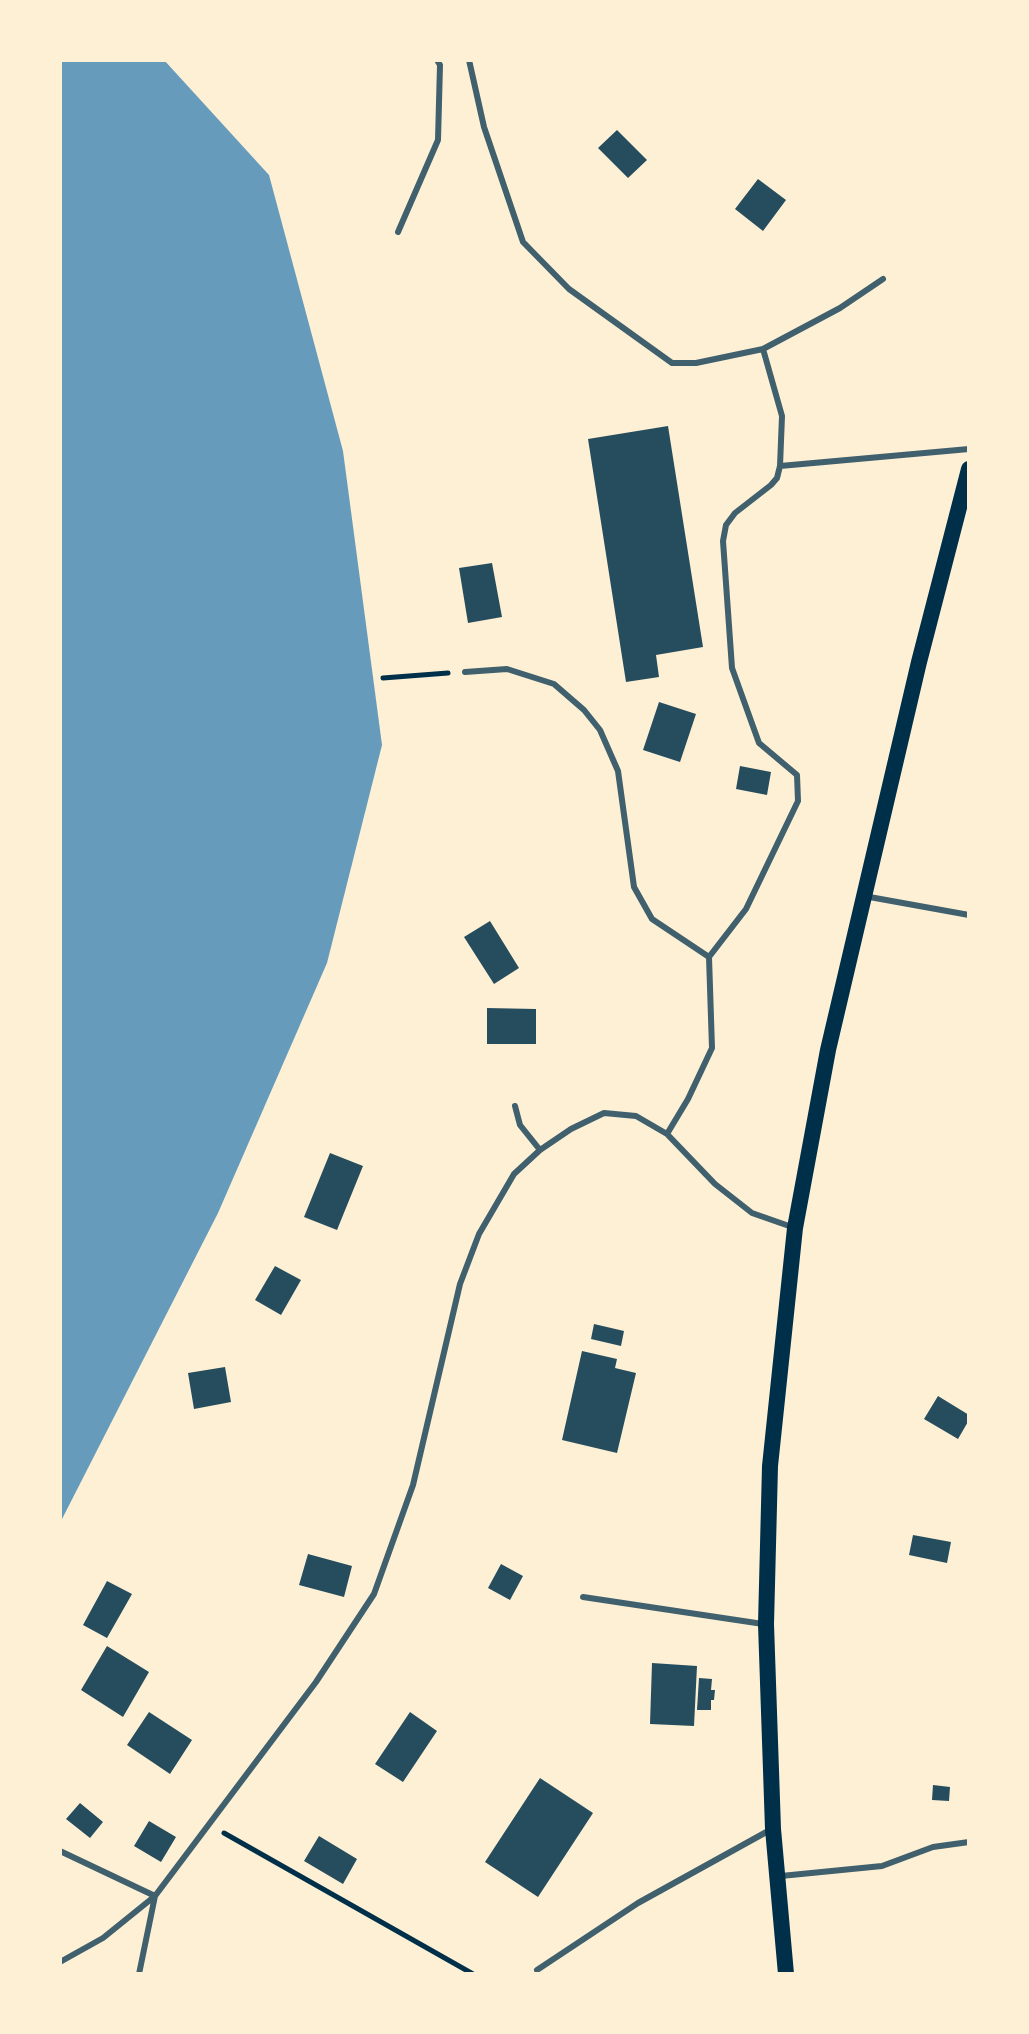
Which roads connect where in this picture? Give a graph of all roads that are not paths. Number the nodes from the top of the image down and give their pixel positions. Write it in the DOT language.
graph roads {
  1 [pos="437,60"];
  2 [pos="469,60"];
  3 [pos="398,232"];
  4 [pos="883,279"];
  5 [pos="763,349"];
  6 [pos="969,449"];
  7 [pos="780,466"];
  8 [pos="969,469"];
  9 [pos="465,672"];
  10 [pos="864,896"];
  11 [pos="969,915"];
  12 [pos="709,957"];
  13 [pos="515,1106"];
  14 [pos="667,1134"];
  15 [pos="540,1150"];
  16 [pos="795,1228"];
  17 [pos="583,1597"];
  18 [pos="766,1624"];
  19 [pos="773,1829"];
  20 [pos="969,1842"];
  21 [pos="60,1851"];
  22 [pos="777,1876"];
  23 [pos="155,1896"];
  24 [pos="60,1962"];
  25 [pos="537,1970"];
  26 [pos="139,1974"];
  27 [pos="786,1974"];
  1 -- 3 [label="lane"];
  2 -- 5 [label="lane"];
  4 -- 5 [label="lane"];
  5 -- 7 [label="lane"];
  6 -- 7 [label="lane"];
  7 -- 12 [label="lane"];
  8 -- 10 [label="main road"];
  9 -- 12 [label="lane"];
  10 -- 11 [label="lane"];
  10 -- 16 [label="main road"];
  12 -- 14 [label="lane"];
  13 -- 15 [label="lane"];
  14 -- 15 [label="lane"];
  14 -- 16 [label="lane"];
  15 -- 23 [label="lane"];
  16 -- 18 [label="main road"];
  17 -- 18 [label="lane"];
  18 -- 19 [label="main road"];
  19 -- 22 [label="main road"];
  19 -- 25 [label="lane"];
  20 -- 22 [label="lane"];
  21 -- 23 [label="lane"];
  22 -- 27 [label="main road"];
  23 -- 24 [label="lane"];
  23 -- 26 [label="lane"];
}
